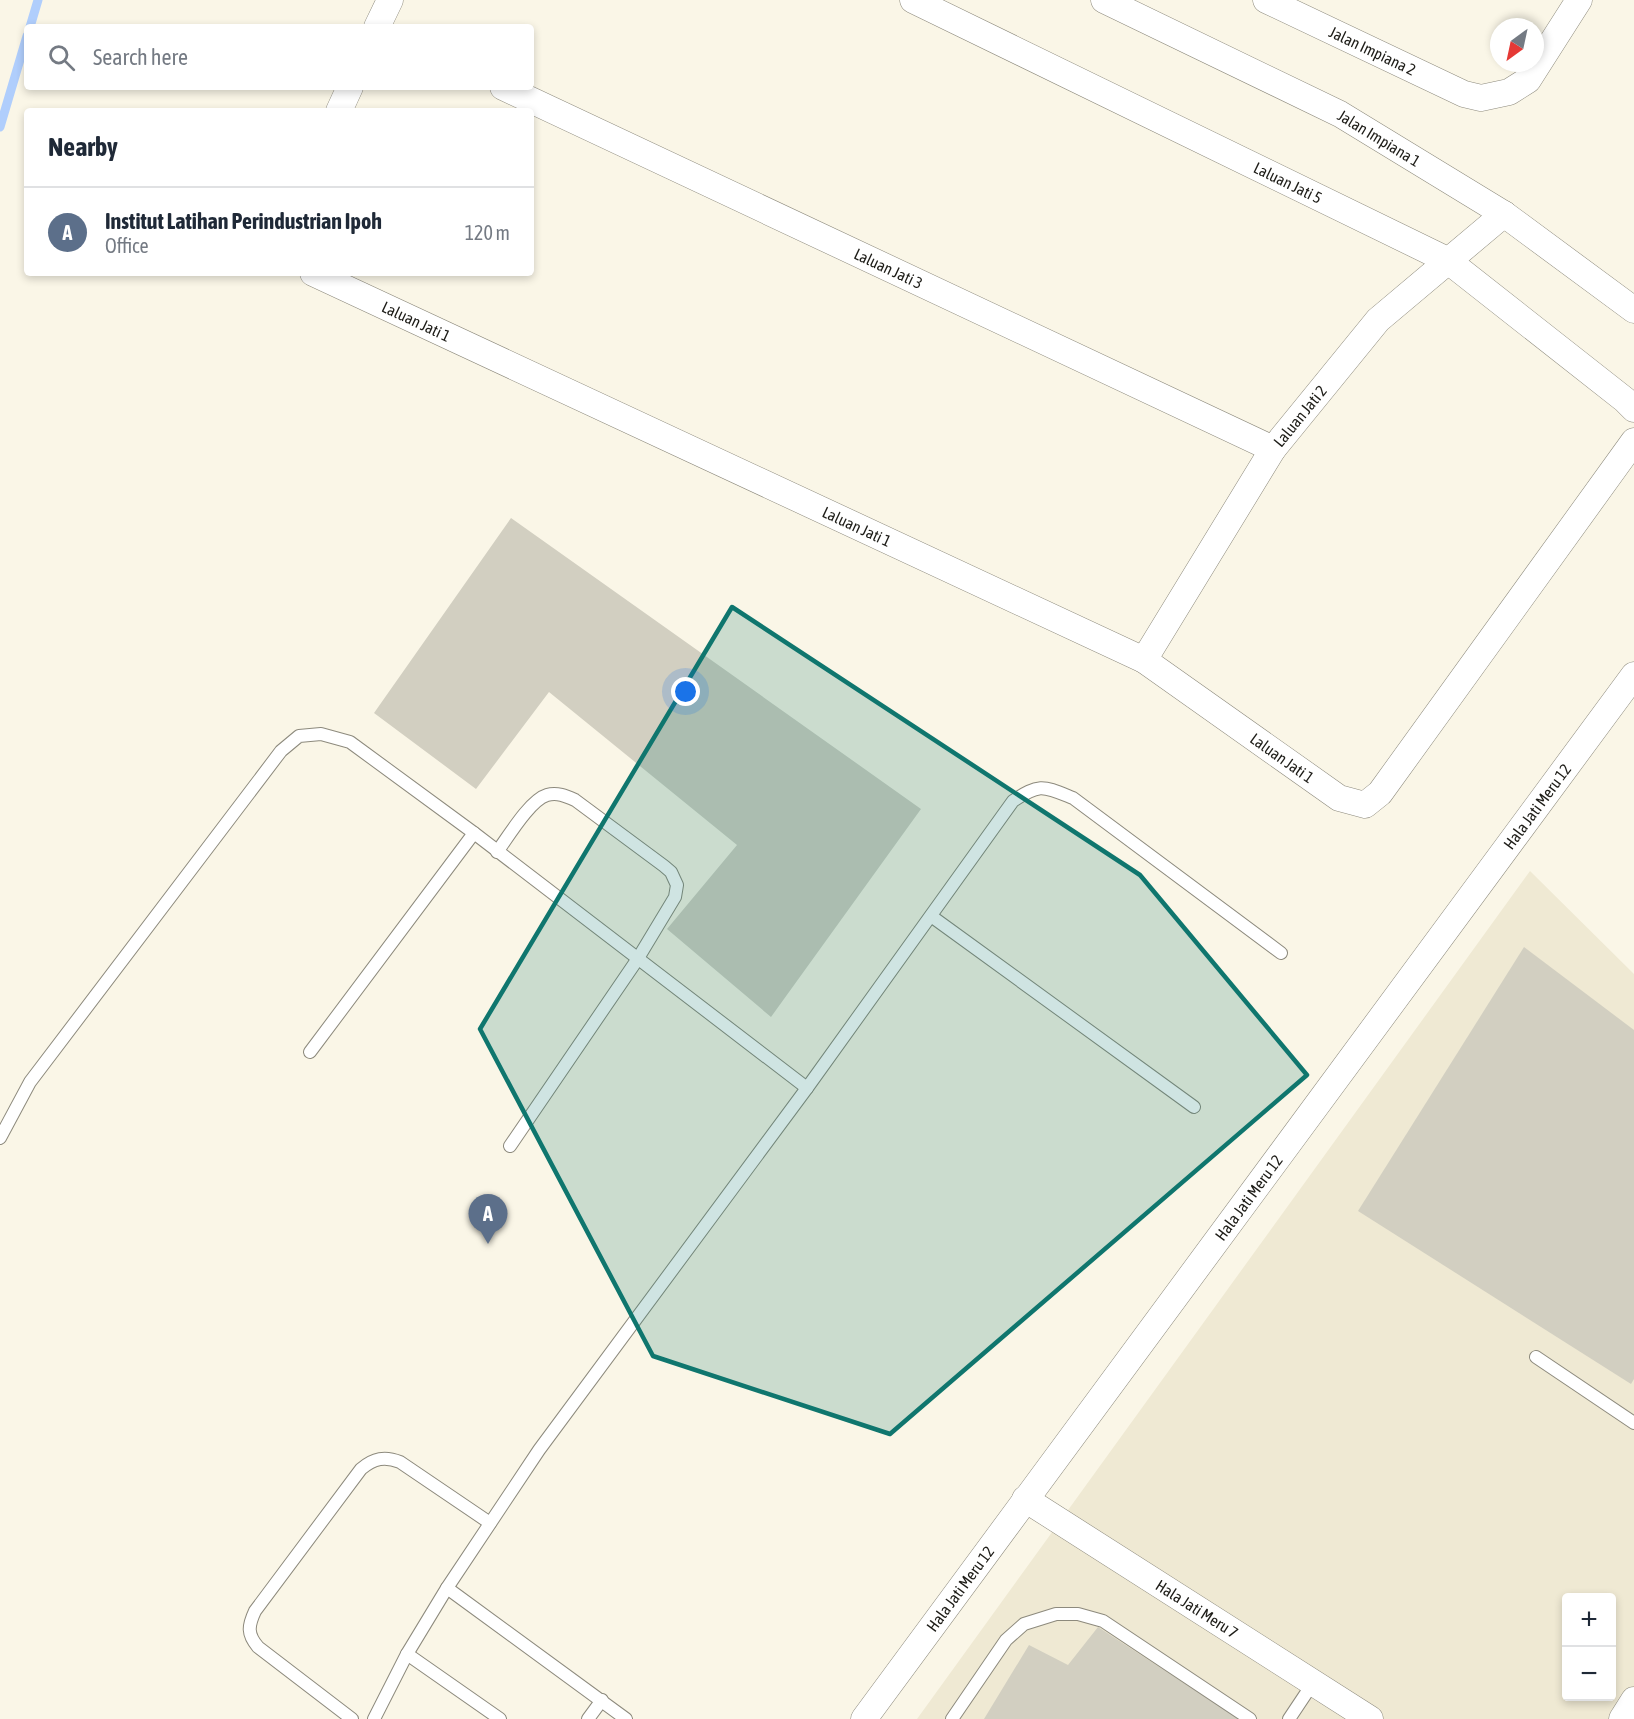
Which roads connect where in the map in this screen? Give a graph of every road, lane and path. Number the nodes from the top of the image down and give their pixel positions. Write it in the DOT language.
graph roads {
  1 [pos="390,0"];
  2 [pos="913,0"];
  3 [pos="1104,0"];
  4 [pos="1266,0"];
  5 [pos="1579,0"];
  6 [pos="378,24"];
  7 [pos="349,90"];
  8 [pos="509,90"];
  9 [pos="340,108"];
  10 [pos="1504,214"];
  11 [pos="1447,260"];
  12 [pos="319,276"];
  13 [pos="1634,310"];
  14 [pos="1634,409"];
  15 [pos="1634,441"];
  16 [pos="1272,449"];
  17 [pos="1143,660"];
  18 [pos="1634,675"];
  19 [pos="474,833"];
  20 [pos="497,852"];
  21 [pos="931,916"];
  22 [pos="1281,952"];
  23 [pos="637,960"];
  24 [pos="310,1052"];
  25 [pos="807,1088"];
  26 [pos="1194,1107"];
  27 [pos="0,1138"];
  28 [pos="510,1146"];
  29 [pos="1536,1357"];
  30 [pos="1634,1423"];
  31 [pos="1025,1498"];
  32 [pos="490,1523"];
  33 [pos="447,1588"];
  34 [pos="407,1654"];
  35 [pos="1313,1683"];
  36 [pos="602,1700"];
  37 [pos="1634,1700"];
  38 [pos="484,1714"];
  39 [pos="351,1719"];
  40 [pos="374,1719"];
  41 [pos="500,1719"];
  42 [pos="588,1719"];
  43 [pos="626,1719"];
  44 [pos="864,1719"];
  45 [pos="952,1719"];
  46 [pos="1250,1719"];
  47 [pos="1289,1719"];
  48 [pos="1370,1719"];
  49 [pos="1622,1719"];
  1 -- 6 [label="street"];
  2 -- 11 [label="street, Laluan Jati 5"];
  3 -- 10 [label="street, Jalan Impiana 1"];
  4 -- 5 [label="street, Jalan Impiana 2"];
  7 -- 9 [label="street"];
  8 -- 16 [label="street, Laluan Jati 3"];
  10 -- 11 [label="street, Laluan Jati 2"];
  10 -- 13 [label="street, Jalan Impiana 1"];
  11 -- 14 [label="street, Laluan Jati 5"];
  11 -- 16 [label="street, Laluan Jati 2"];
  12 -- 17 [label="street, Laluan Jati 1"];
  15 -- 17 [label="street, Laluan Jati 1"];
  16 -- 17 [label="street, Laluan Jati 2"];
  18 -- 31 [label="street, Hala Jati Meru 12"];
  19 -- 20 [label="lane"];
  19 -- 24 [label="lane"];
  19 -- 27 [label="lane"];
  20 -- 23 [label="lane"];
  20 -- 23 [label="lane"];
  21 -- 22 [label="lane"];
  21 -- 25 [label="lane"];
  21 -- 26 [label="lane"];
  23 -- 25 [label="lane"];
  23 -- 28 [label="lane"];
  25 -- 32 [label="lane"];
  29 -- 30 [label="lane"];
  31 -- 35 [label="street, Hala Jati Meru 7"];
  31 -- 44 [label="street, Hala Jati Meru 12"];
  32 -- 33 [label="lane"];
  32 -- 39 [label="lane"];
  33 -- 34 [label="lane"];
  33 -- 36 [label="lane"];
  34 -- 38 [label="lane"];
  34 -- 40 [label="lane"];
  35 -- 47 [label="lane"];
  35 -- 48 [label="street, Hala Jati Meru 7"];
  36 -- 42 [label="lane"];
  36 -- 43 [label="lane"];
  37 -- 49 [label="street"];
  38 -- 41 [label="lane"];
  45 -- 46 [label="lane"];
}
